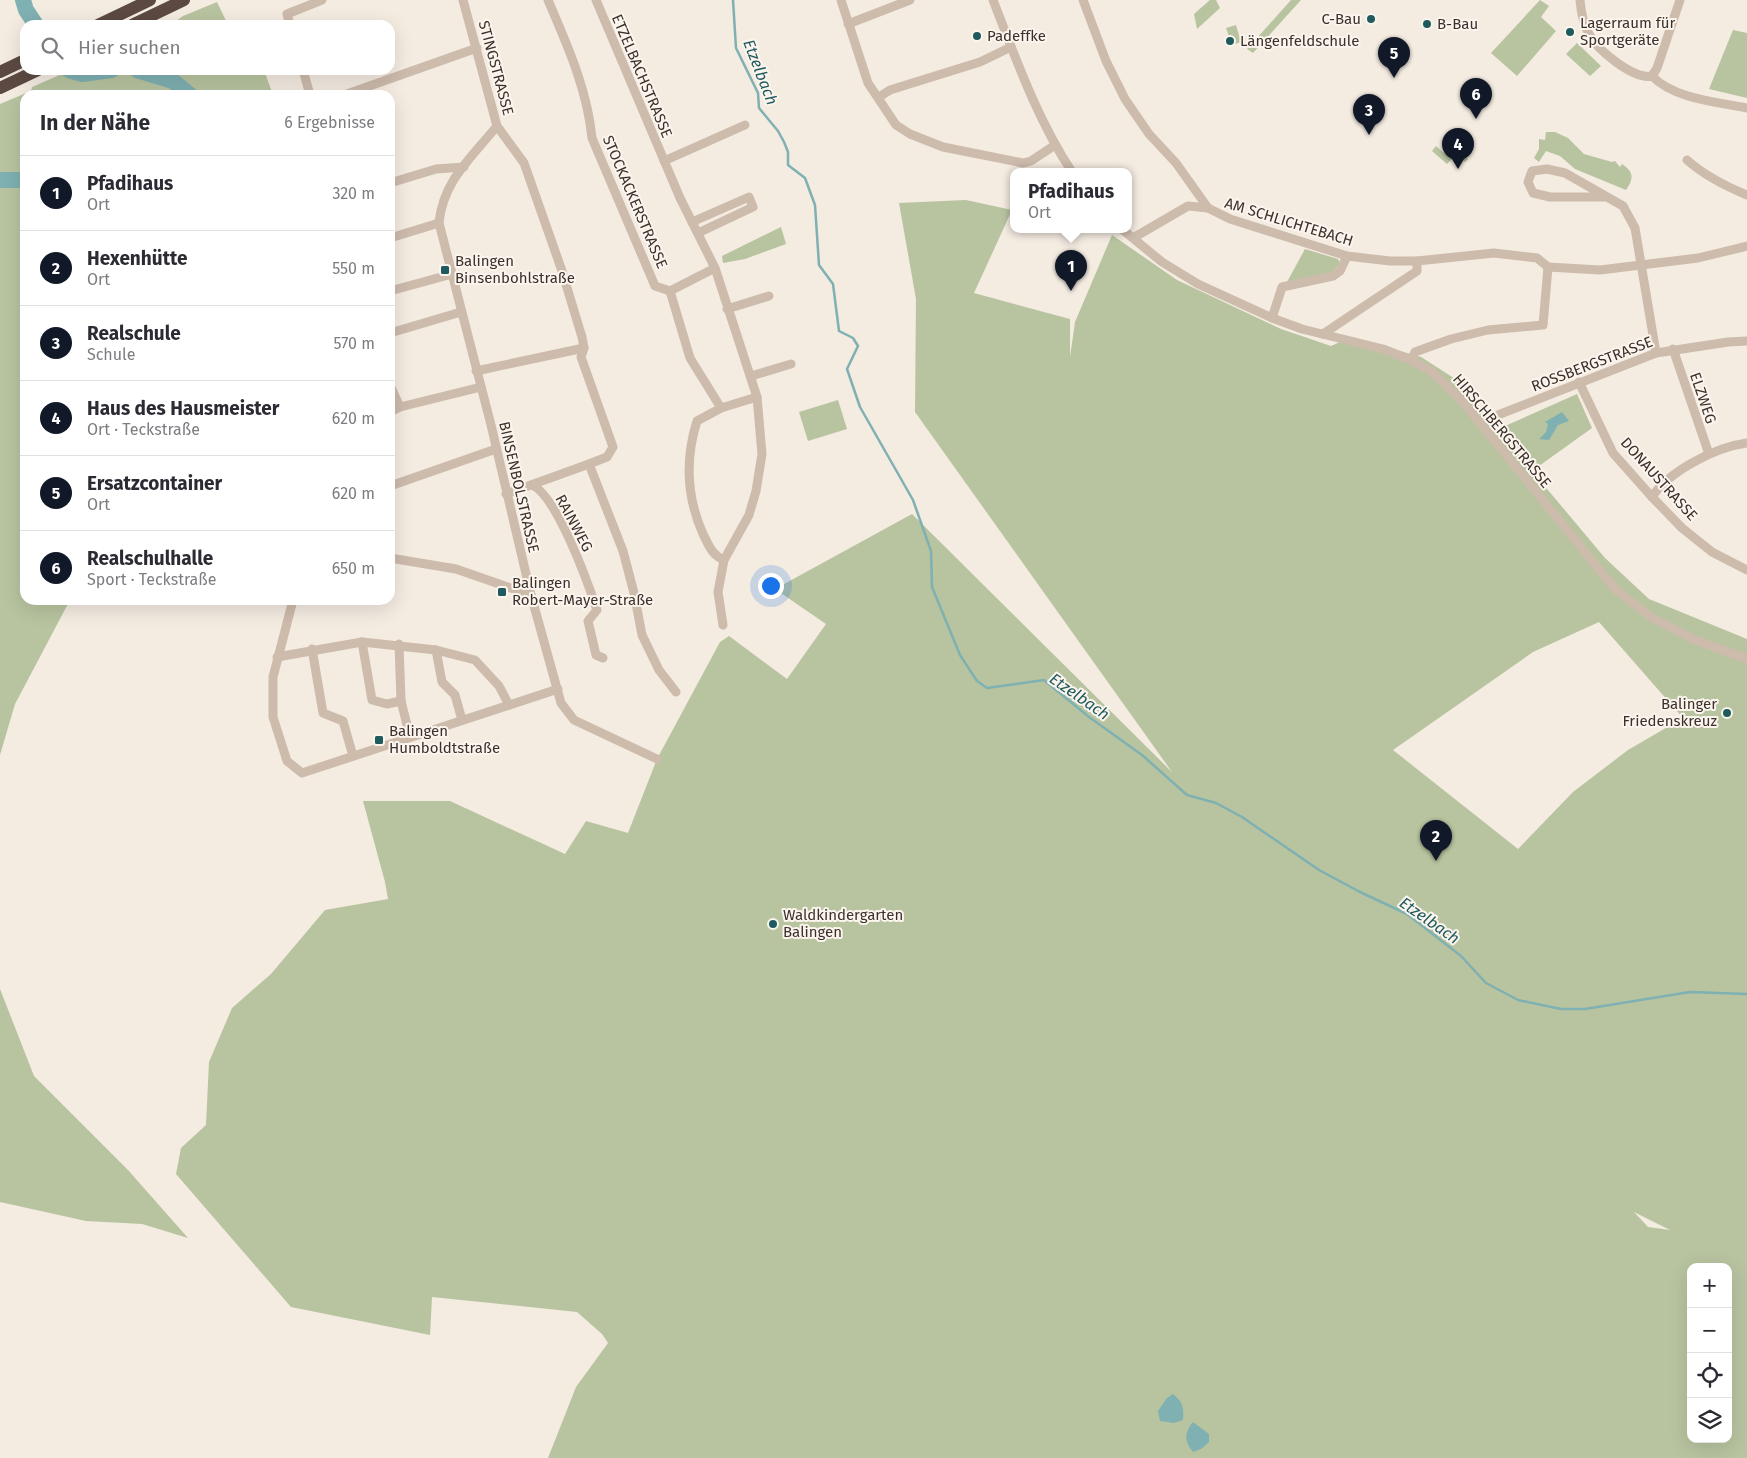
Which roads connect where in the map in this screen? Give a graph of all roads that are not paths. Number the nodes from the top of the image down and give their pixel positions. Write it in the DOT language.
graph roads {
  1 [pos="184,0"];
  2 [pos="322,0"];
  3 [pos="463,0"];
  4 [pos="548,0"];
  5 [pos="596,0"];
  6 [pos="841,0"];
  7 [pos="910,0"];
  8 [pos="993,0"];
  9 [pos="1083,0"];
  10 [pos="1580,0"];
  11 [pos="1680,0"];
  12 [pos="145,2"];
  13 [pos="108,20"];
  14 [pos="142,20"];
  15 [pos="289,20"];
  16 [pos="848,24"];
  17 [pos="1011,47"];
  18 [pos="477,48"];
  19 [pos="20,62"];
  20 [pos="0,72"];
  21 [pos="27,75"];
  22 [pos="304,75"];
  23 [pos="1652,76"];
  24 [pos="4,86"];
  25 [pos="309,90"];
  26 [pos="358,90"];
  27 [pos="879,97"];
  28 [pos="1747,108"];
  29 [pos="745,125"];
  30 [pos="497,126"];
  31 [pos="1054,145"];
  32 [pos="1687,160"];
  33 [pos="664,162"];
  34 [pos="464,167"];
  35 [pos="1069,168"];
  36 [pos="395,181"];
  37 [pos="1747,195"];
  38 [pos="1607,197"];
  39 [pos="1208,208"];
  40 [pos="692,222"];
  41 [pos="439,223"];
  42 [pos="698,233"];
  43 [pos="1127,233"];
  44 [pos="395,236"];
  45 [pos="1133,238"];
  46 [pos="1747,246"];
  47 [pos="1347,256"];
  48 [pos="1417,261"];
  49 [pos="1548,267"];
  50 [pos="1640,267"];
  51 [pos="715,268"];
  52 [pos="452,274"];
  53 [pos="395,290"];
  54 [pos="670,291"];
  55 [pos="769,296"];
  56 [pos="727,309"];
  57 [pos="461,312"];
  58 [pos="1272,318"];
  59 [pos="395,332"];
  60 [pos="1323,334"];
  61 [pos="1747,341"];
  62 [pos="584,348"];
  63 [pos="1673,349"];
  64 [pos="1656,353"];
  65 [pos="1411,360"];
  66 [pos="791,364"];
  67 [pos="476,371"];
  68 [pos="751,376"];
  69 [pos="1579,382"];
  70 [pos="481,388"];
  71 [pos="395,396"];
  72 [pos="756,397"];
  73 [pos="400,407"];
  74 [pos="721,408"];
  75 [pos="395,410"];
  76 [pos="1480,422"];
  77 [pos="1747,443"];
  78 [pos="496,449"];
  79 [pos="1709,454"];
  80 [pos="589,464"];
  81 [pos="395,484"];
  82 [pos="532,485"];
  83 [pos="506,494"];
  84 [pos="1652,497"];
  85 [pos="395,559"];
  86 [pos="724,560"];
  87 [pos="1747,570"];
  88 [pos="531,595"];
  89 [pos="292,605"];
  90 [pos="723,625"];
  91 [pos="362,642"];
  92 [pos="399,644"];
  93 [pos="312,649"];
  94 [pos="436,650"];
  95 [pos="277,657"];
  96 [pos="603,658"];
  97 [pos="1747,659"];
  98 [pos="558,689"];
  99 [pos="676,692"];
  100 [pos="401,701"];
  101 [pos="509,705"];
  102 [pos="462,720"];
  103 [pos="410,737"];
  104 [pos="353,756"];
  105 [pos="658,759"];
  1 -- 14 [label="highway"];
  2 -- 15 [label="street"];
  3 -- 18 [label="street, STINGSTRASSE"];
  4 -- 54 [label="street, STOCKACKERSTRASSE"];
  5 -- 33 [label="street, ETZELBACHSTRASSE"];
  6 -- 16 [label="street"];
  7 -- 16 [label="street"];
  8 -- 17 [label="street"];
  9 -- 39 [label="street, AM SCHLICHTEBACH"];
  10 -- 23 [label="street"];
  11 -- 23 [label="street"];
  12 -- 13 [label="highway"];
  16 -- 27 [label="street"];
  17 -- 27 [label="street"];
  17 -- 31 [label="street"];
  18 -- 26 [label="street"];
  18 -- 30 [label="street, STINGSTRASSE"];
  19 -- 20 [label="highway"];
  21 -- 24 [label="highway"];
  22 -- 25 [label="street"];
  23 -- 28 [label="street"];
  27 -- 31 [label="street"];
  29 -- 33 [label="street, ETZELBACHSTRASSE"];
  30 -- 34 [label="street, BINSENBOLSTRASSE"];
  30 -- 62 [label="street, STINGSTRASSE"];
  31 -- 35 [label="street"];
  32 -- 37 [label="street"];
  33 -- 40 [label="street, ETZELBACHSTRASSE"];
  34 -- 36 [label="street"];
  34 -- 41 [label="street, BINSENBOLSTRASSE"];
  38 -- 38 [label="street"];
  38 -- 50 [label="street"];
  39 -- 45 [label="street, AM SCHLICHTEBACH"];
  39 -- 47 [label="street, AM SCHLICHTEBACH"];
  40 -- 42 [label="street, ETZELBACHSTRASSE"];
  40 -- 42 [label="street"];
  41 -- 44 [label="street"];
  41 -- 52 [label="street, BINSENBOLSTRASSE"];
  42 -- 51 [label="street, ETZELBACHSTRASSE"];
  43 -- 45 [label="street, HIRSCHBERGSTRASSE"];
  45 -- 58 [label="street, HIRSCHBERGSTRASSE"];
  46 -- 50 [label="street, AM SCHLICHTEBACH"];
  47 -- 48 [label="street, AM SCHLICHTEBACH"];
  47 -- 58 [label="street"];
  48 -- 49 [label="street, AM SCHLICHTEBACH"];
  48 -- 60 [label="street"];
  49 -- 50 [label="street, AM SCHLICHTEBACH"];
  49 -- 65 [label="street"];
  50 -- 64 [label="street"];
  51 -- 54 [label="street"];
  51 -- 56 [label="street, ETZELBACHSTRASSE"];
  52 -- 53 [label="street"];
  52 -- 57 [label="street, BINSENBOLSTRASSE"];
  54 -- 74 [label="street"];
  55 -- 56 [label="street"];
  56 -- 68 [label="street, ETZELBACHSTRASSE"];
  57 -- 59 [label="street"];
  57 -- 67 [label="street, BINSENBOLSTRASSE"];
  58 -- 60 [label="street, HIRSCHBERGSTRASSE"];
  60 -- 65 [label="street, HIRSCHBERGSTRASSE"];
  61 -- 63 [label="street, ROSSBERGSTRASSE"];
  62 -- 67 [label="street"];
  62 -- 80 [label="street, STINGSTRASSE"];
  63 -- 64 [label="street, ROSSBERGSTRASSE"];
  63 -- 79 [label="street, ELZWEG"];
  64 -- 69 [label="street, ROSSBERGSTRASSE"];
  65 -- 76 [label="street, HIRSCHBERGSTRASSE"];
  66 -- 68 [label="street"];
  67 -- 70 [label="street, BINSENBOLSTRASSE"];
  68 -- 72 [label="street, ETZELBACHSTRASSE"];
  69 -- 76 [label="street, ROSSBERGSTRASSE"];
  69 -- 84 [label="street, DONAUSTRASSE"];
  70 -- 73 [label="street"];
  70 -- 78 [label="street, BINSENBOLSTRASSE"];
  71 -- 73 [label="street"];
  72 -- 74 [label="street"];
  72 -- 86 [label="street, ETZELBACHSTRASSE"];
  73 -- 75 [label="street"];
  74 -- 86 [label="street"];
  76 -- 97 [label="street, HIRSCHBERGSTRASSE"];
  77 -- 79 [label="street"];
  78 -- 81 [label="street"];
  78 -- 83 [label="street, BINSENBOLSTRASSE"];
  79 -- 84 [label="street"];
  80 -- 82 [label="street, STINGSTRASSE"];
  80 -- 99 [label="street"];
  82 -- 83 [label="street, STINGSTRASSE"];
  82 -- 96 [label="street, RAINWEG"];
  83 -- 88 [label="street, BINSENBOLSTRASSE"];
  84 -- 87 [label="street, DONAUSTRASSE"];
  85 -- 88 [label="street"];
  86 -- 90 [label="street, ETZELBACHSTRASSE"];
  88 -- 98 [label="street, BINSENBOLSTRASSE"];
  89 -- 95 [label="street"];
  91 -- 92 [label="street"];
  91 -- 93 [label="street"];
  91 -- 100 [label="street"];
  92 -- 94 [label="street"];
  92 -- 100 [label="street"];
  93 -- 95 [label="street"];
  93 -- 104 [label="street"];
  94 -- 101 [label="street"];
  94 -- 102 [label="street"];
  95 -- 104 [label="street"];
  98 -- 101 [label="street"];
  98 -- 105 [label="street, BINSENBOLSTRASSE"];
  100 -- 103 [label="street"];
  101 -- 102 [label="street"];
  102 -- 103 [label="street"];
  103 -- 104 [label="street"];
}
